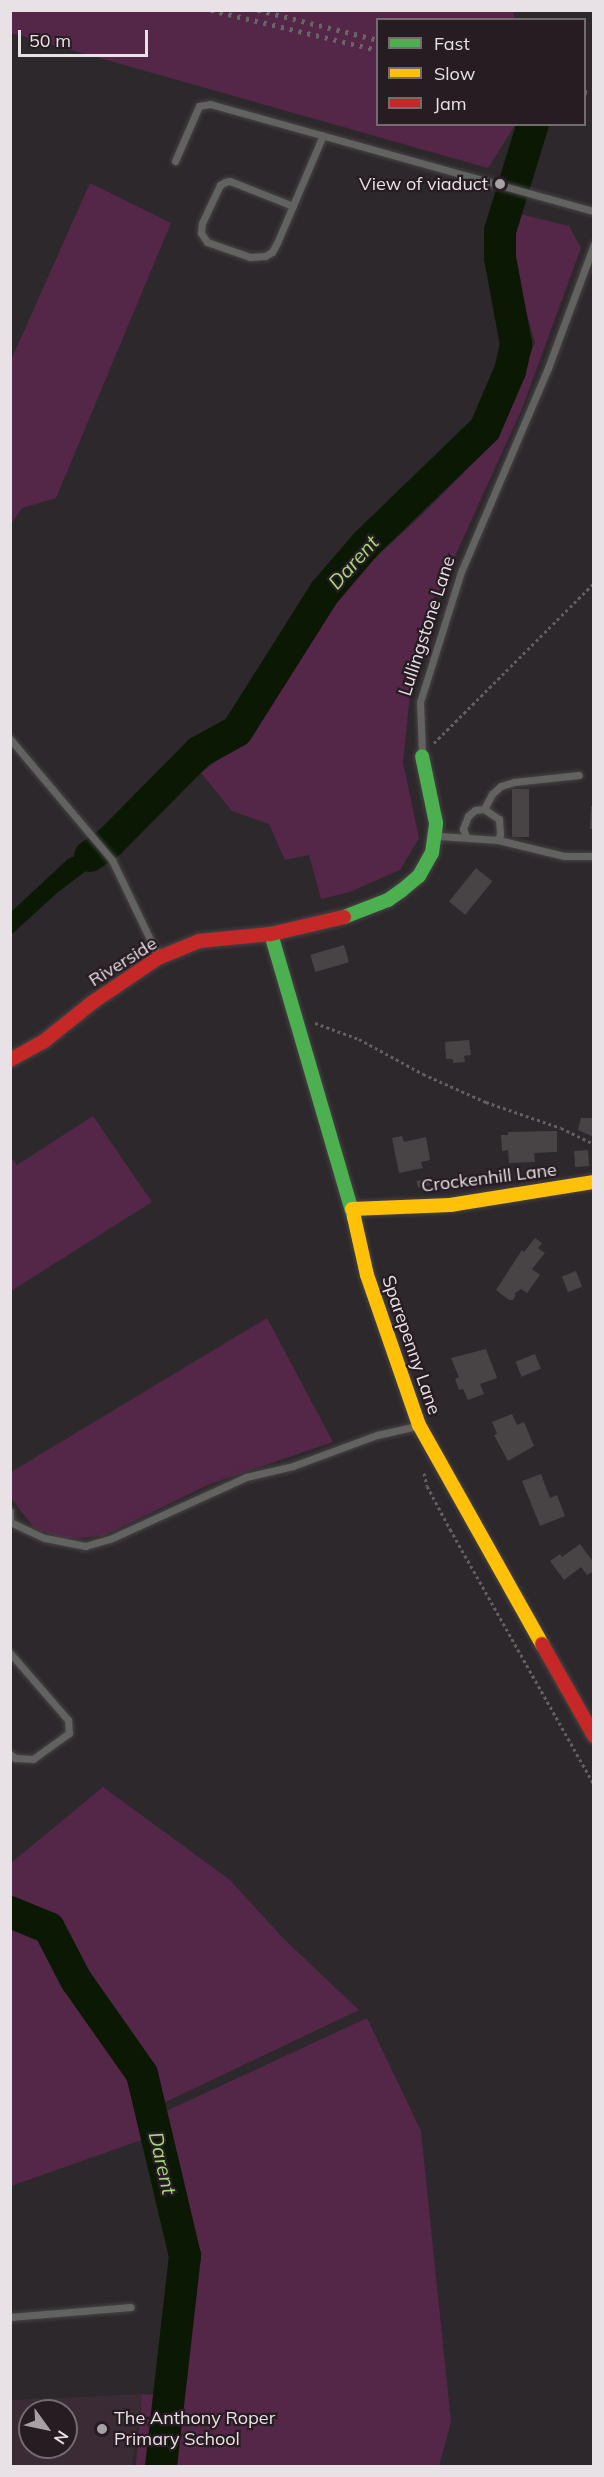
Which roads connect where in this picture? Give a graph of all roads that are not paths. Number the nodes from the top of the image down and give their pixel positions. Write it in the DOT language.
graph roads {
  1 [pos="323,135"];
  2 [pos="175,160"];
  3 [pos="293,206"];
  4 [pos="594,211"];
  5 [pos="594,244"];
  6 [pos="10,739"];
  7 [pos="422,756"];
  8 [pos="579,775"];
  9 [pos="484,809"];
  10 [pos="436,835"];
  11 [pos="466,836"];
  12 [pos="498,840"];
  13 [pos="594,856"];
  14 [pos="272,934"];
  15 [pos="158,958"];
  16 [pos="10,1060"];
  17 [pos="594,1182"];
  18 [pos="352,1209"];
  19 [pos="419,1425"];
  20 [pos="10,1511"];
  21 [pos="10,1522"];
  22 [pos="11,1654"];
  23 [pos="594,1736"];
  24 [pos="10,1754"];
  25 [pos="131,2307"];
  26 [pos="10,2317"];
  1 -- 2 [label="lane"];
  1 -- 3 [label="lane"];
  1 -- 4 [label="lane"];
  3 -- 3 [label="lane"];
  5 -- 7 [label="lane, Lullingstone Lane"];
  6 -- 15 [label="lane"];
  7 -- 10 [label="street, Lullingstone Lane"];
  8 -- 9 [label="lane"];
  9 -- 11 [label="lane"];
  9 -- 12 [label="lane"];
  10 -- 11 [label="lane"];
  10 -- 14 [label="street, Lullingstone Lane"];
  11 -- 12 [label="lane"];
  12 -- 13 [label="lane"];
  14 -- 15 [label="street, Riverside"];
  14 -- 18 [label="street, Sparepenny Lane"];
  15 -- 16 [label="street, Riverside"];
  17 -- 18 [label="street, Crockenhill Lane"];
  18 -- 19 [label="street, Sparepenny Lane"];
  19 -- 21 [label="lane"];
  19 -- 23 [label="street, Sparepenny Lane"];
  20 -- 21 [label="lane"];
  22 -- 24 [label="lane"];
  25 -- 26 [label="lane"];
}
